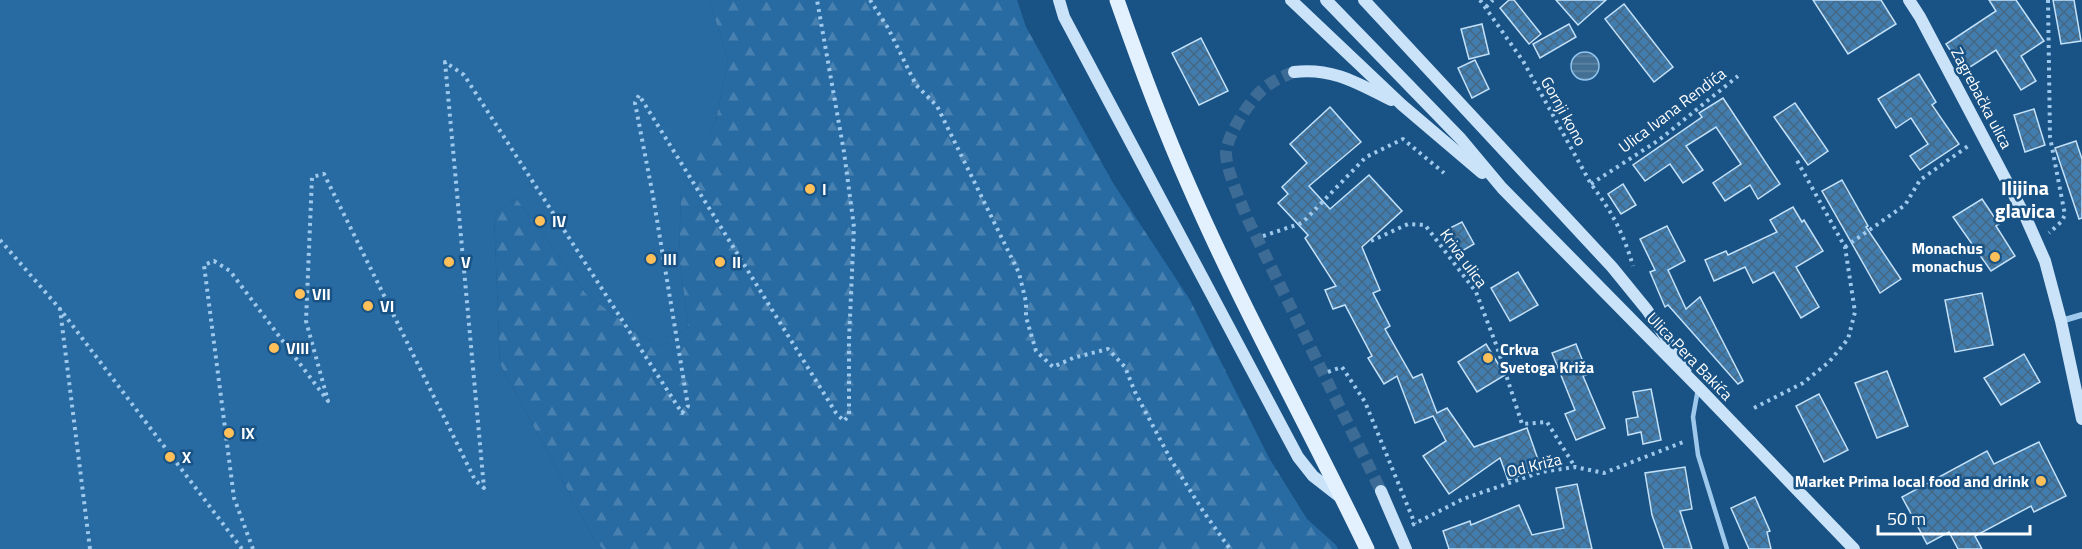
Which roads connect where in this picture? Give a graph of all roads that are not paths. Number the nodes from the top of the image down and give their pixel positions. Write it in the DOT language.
graph roads {
  1 [pos="1059,0"];
  2 [pos="1117,0"];
  3 [pos="1291,0"];
  4 [pos="1326,0"];
  5 [pos="1364,0"];
  6 [pos="1909,0"];
  7 [pos="1294,72"];
  8 [pos="1402,105"];
  9 [pos="1502,188"];
  10 [pos="2082,315"];
  11 [pos="2061,321"];
  12 [pos="1698,387"];
  13 [pos="2082,419"];
  14 [pos="1381,491"];
  15 [pos="1344,501"];
  16 [pos="1367,549"];
  17 [pos="1406,549"];
  18 [pos="1727,549"];
  19 [pos="1854,549"];
  1 -- 15 [label="main road"];
  2 -- 15 [label="main road"];
  3 -- 8 [label="main road"];
  4 -- 9 [label="main road"];
  5 -- 12 [label="main road"];
  6 -- 11 [label="main road, Zagrebačka ulica"];
  7 -- 8 [label="main road"];
  8 -- 9 [label="main road"];
  9 -- 12 [label="main road, Ulica Pera Bakića"];
  10 -- 11 [label="street"];
  11 -- 13 [label="main road, Zagrebačka ulica"];
  12 -- 18 [label="lane"];
  12 -- 19 [label="main road, Ulica Pera Bakića"];
  14 -- 17 [label="main road"];
  15 -- 16 [label="main road"];
}
